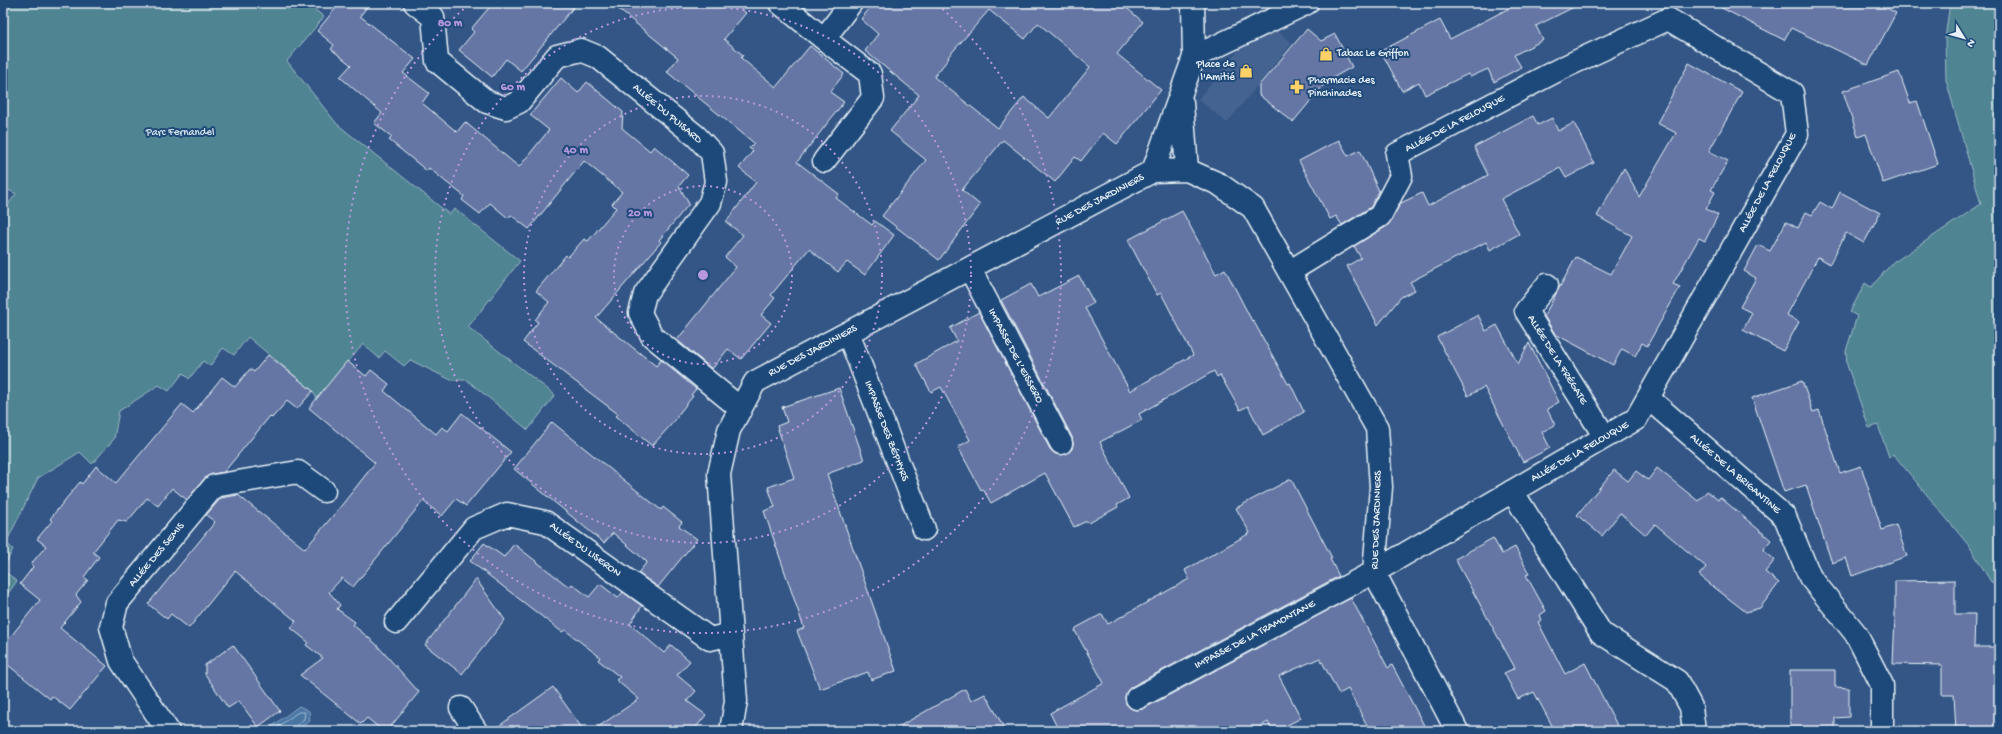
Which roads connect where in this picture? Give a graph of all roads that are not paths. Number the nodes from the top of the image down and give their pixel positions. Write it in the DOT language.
graph roads {
  1 [pos="415,3"];
  2 [pos="780,3"];
  3 [pos="851,3"];
  4 [pos="1193,3"];
  5 [pos="1307,3"];
  6 [pos="1665,11"];
  7 [pos="824,39"];
  8 [pos="1194,57"];
  9 [pos="1182,96"];
  10 [pos="824,161"];
  11 [pos="1187,170"];
  12 [pos="1153,171"];
  13 [pos="970,269"];
  14 [pos="1289,272"];
  15 [pos="1547,285"];
  16 [pos="848,333"];
  17 [pos="1648,398"];
  18 [pos="741,409"];
  19 [pos="1605,437"];
  20 [pos="1061,443"];
  21 [pos="1512,491"];
  22 [pos="324,492"];
  23 [pos="924,529"];
  24 [pos="1374,572"];
  25 [pos="396,622"];
  26 [pos="731,634"];
  27 [pos="1137,698"];
  28 [pos="461,708"];
  29 [pos="168,731"];
  30 [pos="476,731"];
  31 [pos="731,731"];
  32 [pos="1457,731"];
  33 [pos="1694,731"];
  34 [pos="1882,731"];
  1 -- 18 [label="street, ALLÉE DU PUISARD"];
  2 -- 7 [label="street"];
  3 -- 7 [label="street"];
  4 -- 8 [label="street"];
  5 -- 8 [label="street"];
  6 -- 14 [label="street, ALLÉE DE LA FELOUQUE"];
  6 -- 17 [label="street, ALLÉE DE LA FELOUQUE"];
  7 -- 10 [label="street"];
  8 -- 9 [label="street"];
  9 -- 11 [label="street"];
  9 -- 12 [label="street"];
  11 -- 12 [label="street, RUE DES JARDINIERS"];
  11 -- 14 [label="street, RUE DES JARDINIERS"];
  12 -- 13 [label="street, RUE DES JARDINIERS"];
  13 -- 16 [label="street, RUE DES JARDINIERS"];
  13 -- 20 [label="street, IMPASSE DE L’EISSERO"];
  14 -- 24 [label="street, RUE DES JARDINIERS"];
  15 -- 19 [label="street, ALLÉE DE LA FRÉGATE"];
  16 -- 18 [label="street, RUE DES JARDINIERS"];
  16 -- 23 [label="street, IMPASSE DES ZÉPHYRS"];
  17 -- 19 [label="street, ALLÉE DE LA FELOUQUE"];
  17 -- 34 [label="street, ALLÉE DE LA BRIGANTINE"];
  18 -- 26 [label="street, RUE DES JARDINIERS"];
  19 -- 21 [label="street, ALLÉE DE LA FELOUQUE"];
  21 -- 24 [label="street, ALLÉE DE LA FELOUQUE"];
  21 -- 33 [label="street"];
  22 -- 29 [label="street, ALLÉE DES SEMIS"];
  24 -- 27 [label="street, IMPASSE DE LA TRAMONTANE"];
  24 -- 32 [label="street, RUE DES JARDINIERS"];
  25 -- 26 [label="street, ALLÉE DU LISERON"];
  26 -- 31 [label="street, RUE DES JARDINIERS"];
  28 -- 30 [label="street"];
}
